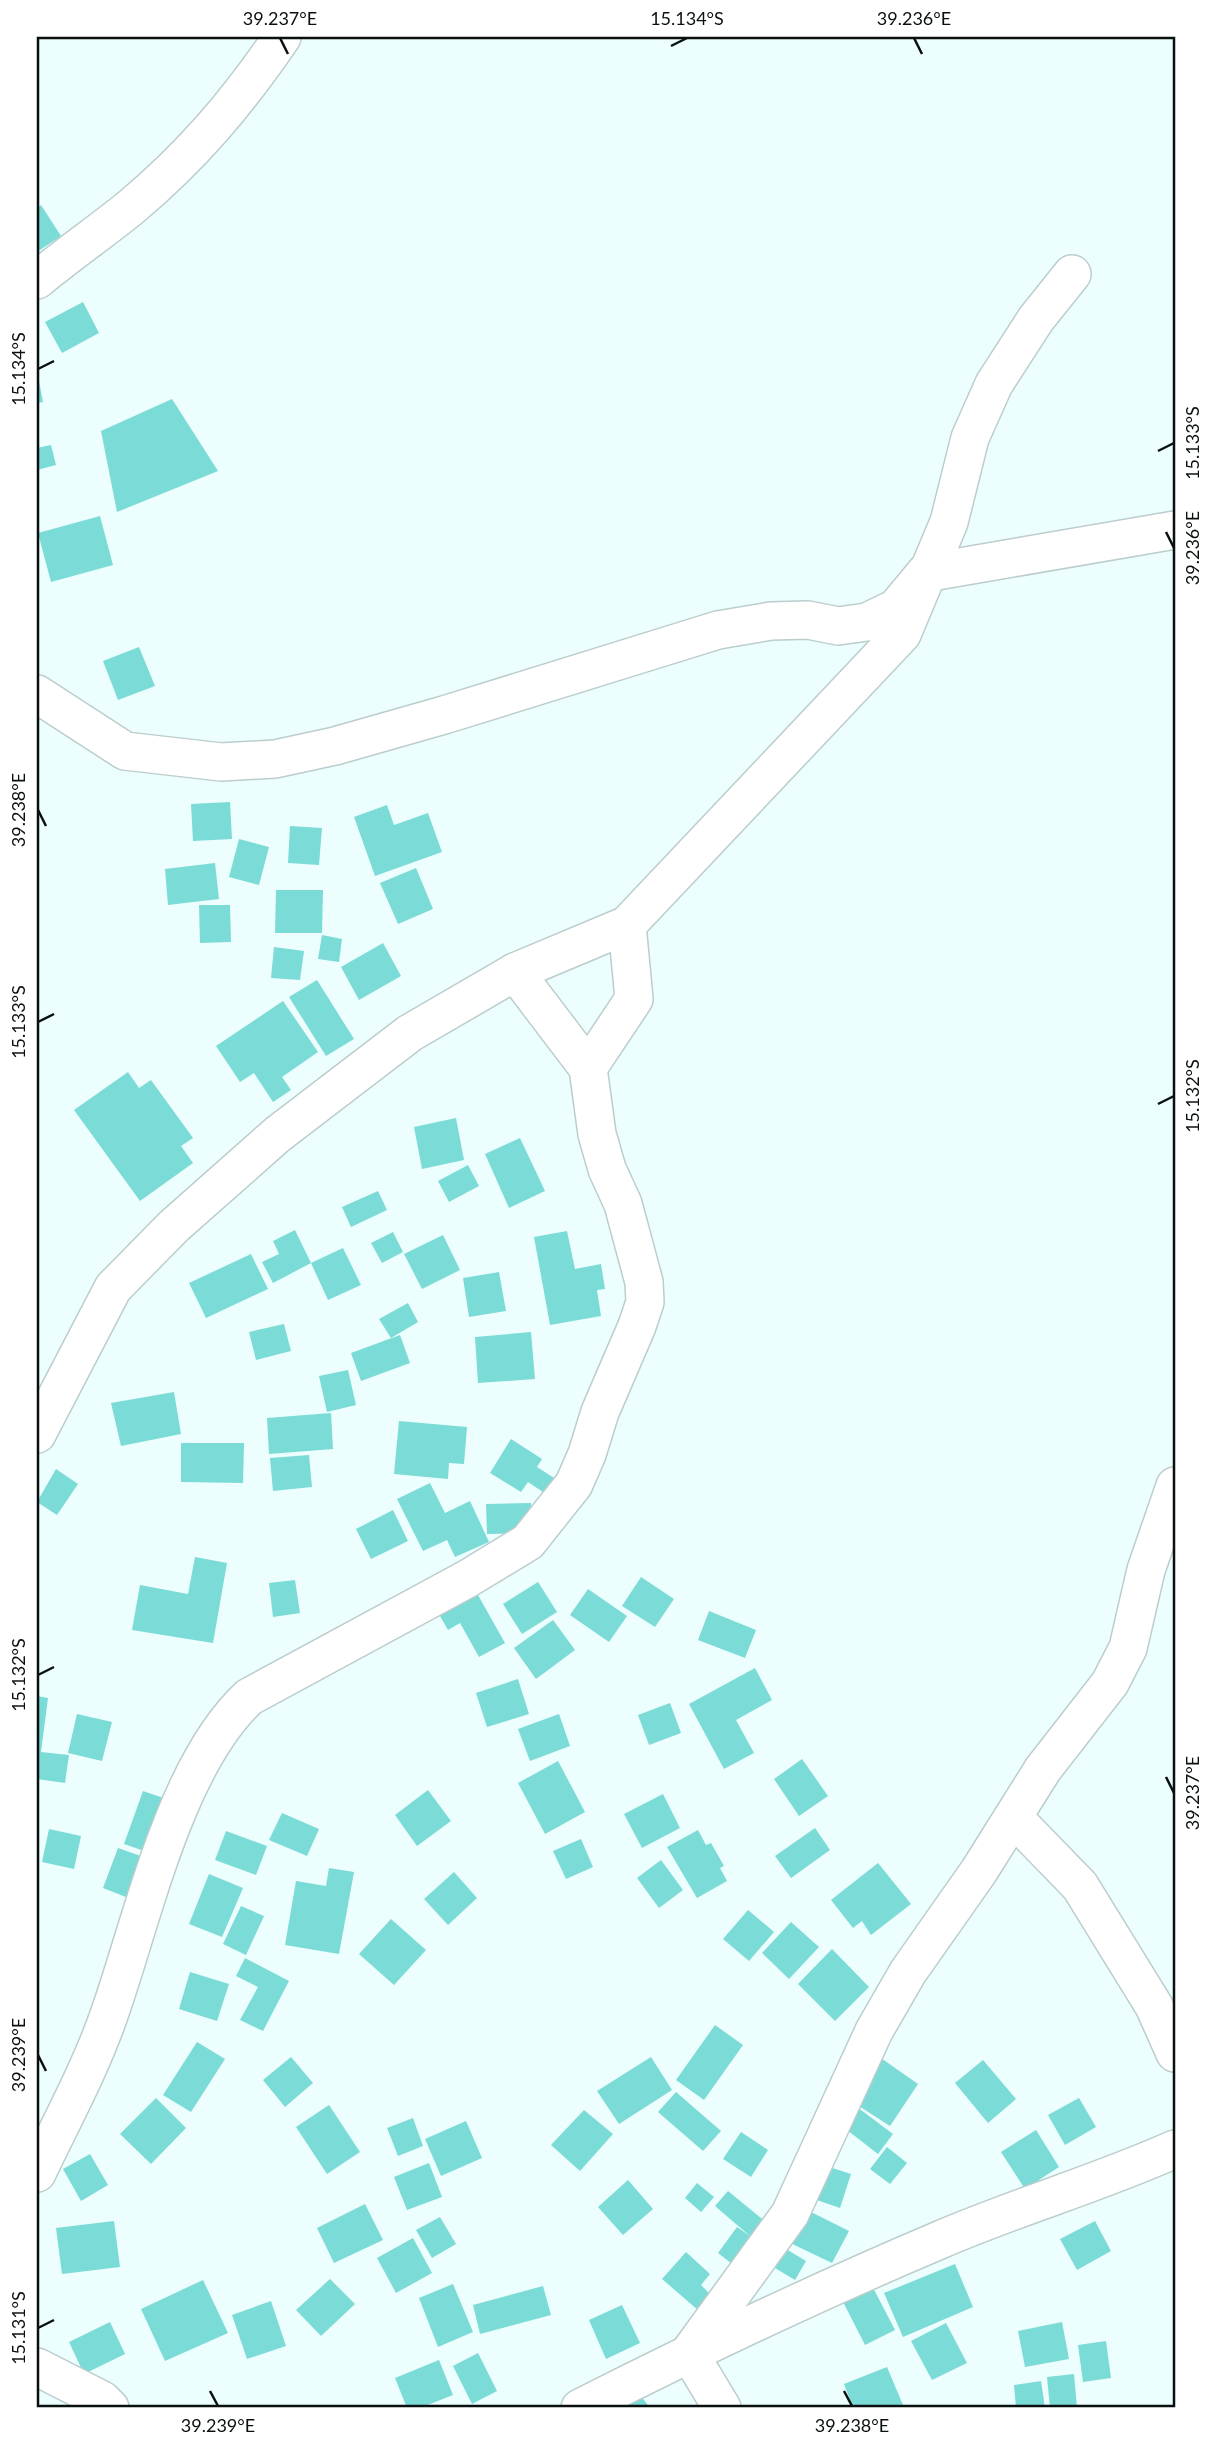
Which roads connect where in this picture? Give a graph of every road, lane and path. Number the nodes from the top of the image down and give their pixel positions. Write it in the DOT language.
graph roads {
  1 [pos="282,37"];
  2 [pos="1072,274"];
  3 [pos="37,280"];
  4 [pos="1175,530"];
  5 [pos="925,573"];
  6 [pos="37,694"];
  7 [pos="627,925"];
  8 [pos="515,972"];
  9 [pos="588,1068"];
  10 [pos="37,1434"];
  11 [pos="1175,1486"];
  12 [pos="1013,1817"];
  13 [pos="1175,2053"];
  14 [pos="1175,2149"];
  15 [pos="37,2173"];
  16 [pos="689,2353"];
  17 [pos="37,2367"];
  18 [pos="110,2408"];
  19 [pos="580,2408"];
  20 [pos="722,2408"];
  1 -- 3 [label="street"];
  2 -- 5 [label="street"];
  4 -- 5 [label="street"];
  5 -- 6 [label="street"];
  5 -- 7 [label="street"];
  7 -- 8 [label="street"];
  7 -- 9 [label="street"];
  8 -- 9 [label="street"];
  8 -- 10 [label="street"];
  9 -- 15 [label="street"];
  11 -- 12 [label="street"];
  12 -- 13 [label="street"];
  12 -- 16 [label="street"];
  14 -- 16 [label="street"];
  16 -- 19 [label="street"];
  16 -- 20 [label="street"];
  17 -- 18 [label="street"];
}
